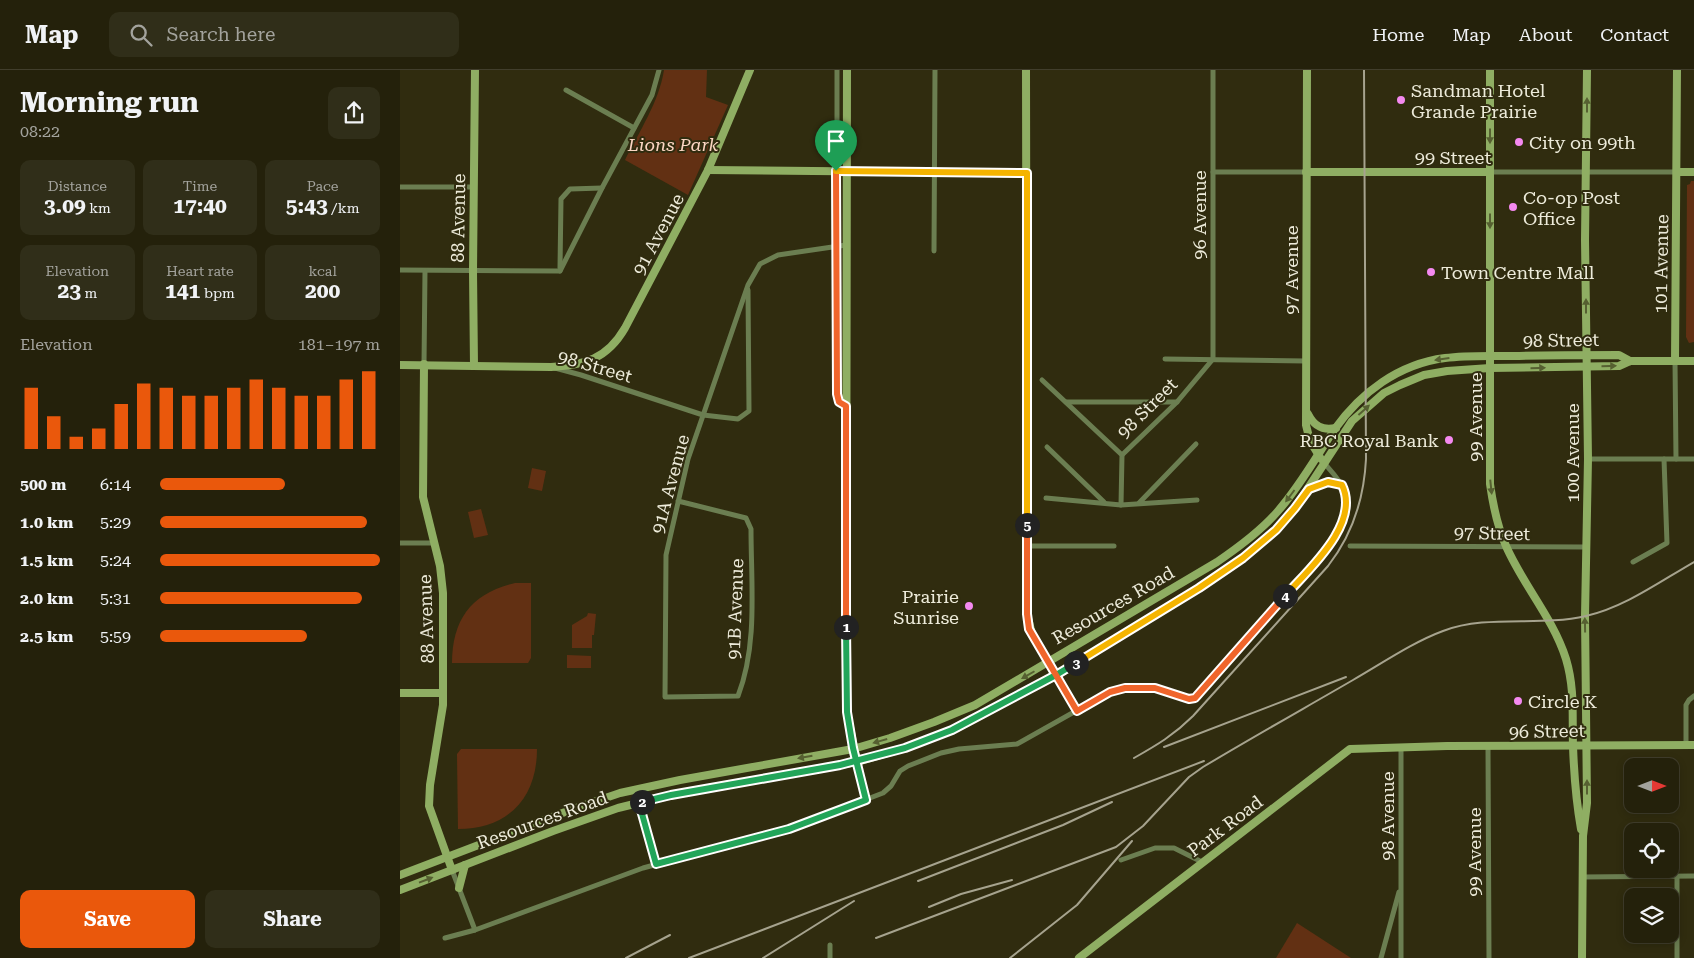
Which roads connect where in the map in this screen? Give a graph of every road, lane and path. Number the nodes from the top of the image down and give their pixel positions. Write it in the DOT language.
graph roads {
  1 [pos="475,70"];
  2 [pos="659,70"];
  3 [pos="750,70"];
  4 [pos="837,70"];
  5 [pos="847,70"];
  6 [pos="935,70"];
  7 [pos="1026,70"];
  8 [pos="1213,70"];
  9 [pos="1307,70"];
  10 [pos="1490,70"];
  11 [pos="1587,70"];
  12 [pos="1677,70"];
  13 [pos="566,90"];
  14 [pos="634,128"];
  15 [pos="708,170"];
  16 [pos="836,171"];
  17 [pos="847,171"];
  18 [pos="934,172"];
  19 [pos="1212,172"];
  20 [pos="1306,172"];
  21 [pos="1490,172"];
  22 [pos="1586,172"];
  23 [pos="1677,172"];
  24 [pos="1694,172"];
  25 [pos="1027,173"];
  26 [pos="400,187"];
  27 [pos="474,187"];
  28 [pos="602,188"];
  29 [pos="846,246"];
  30 [pos="836,247"];
  31 [pos="934,251"];
  32 [pos="400,270"];
  33 [pos="425,271"];
  34 [pos="473,271"];
  35 [pos="560,271"];
  36 [pos="748,285"];
  37 [pos="1586,355"];
  38 [pos="1490,356"];
  39 [pos="1165,359"];
  40 [pos="1213,359"];
  41 [pos="1694,360"];
  42 [pos="1306,361"];
  43 [pos="1630,361"];
  44 [pos="1675,361"];
  45 [pos="400,364"];
  46 [pos="424,364"];
  47 [pos="474,366"];
  48 [pos="551,367"];
  49 [pos="1586,367"];
  50 [pos="1490,368"];
  51 [pos="1042,380"];
  52 [pos="1065,402"];
  53 [pos="1177,402"];
  54 [pos="846,406"];
  55 [pos="1306,411"];
  56 [pos="703,415"];
  57 [pos="1336,428"];
  58 [pos="1196,444"];
  59 [pos="1047,447"];
  60 [pos="1122,455"];
  61 [pos="1318,455"];
  62 [pos="1588,459"];
  63 [pos="1664,459"];
  64 [pos="1676,459"];
  65 [pos="1694,459"];
  66 [pos="1325,464"];
  67 [pos="1342,485"];
  68 [pos="1309,489"];
  69 [pos="1046,498"];
  70 [pos="678,500"];
  71 [pos="1197,500"];
  72 [pos="1105,502"];
  73 [pos="1139,504"];
  74 [pos="1122,505"];
  75 [pos="400,543"];
  76 [pos="434,543"];
  77 [pos="1027,546"];
  78 [pos="1114,546"];
  79 [pos="1350,546"];
  80 [pos="1506,546"];
  81 [pos="1586,547"];
  82 [pos="1633,562"];
  83 [pos="1047,661"];
  84 [pos="1056,675"];
  85 [pos="400,693"];
  86 [pos="443,693"];
  87 [pos="738,696"];
  88 [pos="1694,696"];
  89 [pos="1077,711"];
  90 [pos="1573,745"];
  91 [pos="1587,745"];
  92 [pos="1690,745"];
  93 [pos="1488,746"];
  94 [pos="1401,747"];
  95 [pos="853,748"];
  96 [pos="857,762"];
  97 [pos="866,800"];
  98 [pos="639,803"];
  99 [pos="1583,836"];
  100 [pos="447,857"];
  101 [pos="1121,860"];
  102 [pos="1202,862"];
  103 [pos="656,864"];
  104 [pos="465,865"];
  105 [pos="452,870"];
  106 [pos="400,875"];
  107 [pos="1679,876"];
  108 [pos="1694,876"];
  109 [pos="1582,877"];
  110 [pos="1624,877"];
  111 [pos="1678,878"];
  112 [pos="1401,885"];
  113 [pos="459,888"];
  114 [pos="400,890"];
  115 [pos="475,930"];
  116 [pos="445,938"];
  117 [pos="830,946"];
  118 [pos="830,958"];
  119 [pos="1079,958"];
  120 [pos="1381,958"];
  121 [pos="1401,958"];
  122 [pos="1489,958"];
  123 [pos="1582,958"];
  124 [pos="1677,958"];
  1 -- 27 [label="main road, 88 Avenue"];
  2 -- 14 [label="street"];
  3 -- 15 [label="main road, 91 Avenue"];
  4 -- 16 [label="street"];
  5 -- 17 [label="main road"];
  6 -- 18 [label="street"];
  7 -- 25 [label="main road"];
  8 -- 19 [label="street, 96 Avenue"];
  9 -- 20 [label="main road, 97 Avenue"];
  10 -- 21 [label="main road, 99 Avenue, one-way"];
  22 -- 11 [label="main road, 100 Avenue, one-way"];
  12 -- 23 [label="main road, 101 Avenue"];
  13 -- 14 [label="street"];
  14 -- 28 [label="street"];
  15 -- 16 [label="main road"];
  15 -- 48 [label="main road, 91 Avenue"];
  16 -- 17 [label="main road"];
  16 -- 30 [label="street"];
  17 -- 18 [label="main road"];
  17 -- 29 [label="main road"];
  18 -- 25 [label="main road"];
  18 -- 31 [label="street"];
  19 -- 20 [label="street, 99 Street"];
  19 -- 40 [label="street, 96 Avenue"];
  20 -- 21 [label="main road, 99 Street"];
  20 -- 42 [label="main road, 97 Avenue"];
  21 -- 22 [label="street, 99 Street"];
  21 -- 38 [label="main road, 99 Avenue, one-way"];
  22 -- 23 [label="street, 99 Street"];
  37 -- 22 [label="main road, 100 Avenue, one-way"];
  23 -- 24 [label="main road, 99 Street"];
  23 -- 44 [label="main road, 101 Avenue"];
  25 -- 77 [label="main road"];
  26 -- 27 [label="street"];
  27 -- 34 [label="main road, 88 Avenue"];
  28 -- 35 [label="street"];
  28 -- 35 [label="street"];
  29 -- 30 [label="street, 91A Avenue"];
  29 -- 54 [label="main road"];
  30 -- 36 [label="street, 91A Avenue"];
  30 -- 54 [label="street"];
  32 -- 33 [label="street"];
  33 -- 34 [label="street"];
  33 -- 46 [label="street"];
  34 -- 35 [label="street"];
  34 -- 47 [label="main road, 88 Avenue"];
  36 -- 56 [label="street, 91A Avenue"];
  36 -- 56 [label="street, 98 Street"];
  37 -- 38 [label="main road, 98 Street"];
  37 -- 43 [label="main road, 98 Street"];
  37 -- 49 [label="main road, 100 Avenue"];
  38 -- 50 [label="main road, 99 Avenue"];
  38 -- 57 [label="main road, Resources Road, one-way"];
  39 -- 40 [label="street, 98 Street"];
  40 -- 42 [label="street, 98 Street"];
  40 -- 53 [label="street, 98 Street"];
  41 -- 44 [label="main road, 98 Street"];
  42 -- 55 [label="main road, 97 Avenue"];
  43 -- 44 [label="main road, 98 Street"];
  49 -- 43 [label="main road, 98 Street, one-way"];
  44 -- 64 [label="street, 101 Avenue"];
  45 -- 46 [label="main road, 98 Street"];
  46 -- 47 [label="main road, 98 Street"];
  46 -- 76 [label="main road, 88 Avenue"];
  47 -- 48 [label="main road, 98 Street"];
  48 -- 56 [label="street, 98 Street"];
  50 -- 49 [label="main road, 98 Street, one-way"];
  49 -- 62 [label="main road, 100 Avenue"];
  66 -- 50 [label="main road, Resources Road, one-way"];
  50 -- 80 [label="main road, 99 Avenue, one-way"];
  51 -- 52 [label="street"];
  52 -- 53 [label="street"];
  52 -- 60 [label="street"];
  53 -- 60 [label="street, 98 Street"];
  54 -- 95 [label="main road"];
  55 -- 57 [label="main road"];
  55 -- 61 [label="main road, 97 Avenue"];
  56 -- 70 [label="street, 91A Avenue"];
  57 -- 61 [label="main road, Resources Road"];
  58 -- 73 [label="street"];
  59 -- 72 [label="street"];
  60 -- 74 [label="street"];
  61 -- 66 [label="main road, 97 Avenue"];
  61 -- 83 [label="main road, Resources Road, one-way"];
  62 -- 63 [label="street"];
  62 -- 81 [label="main road, 100 Avenue"];
  63 -- 64 [label="street"];
  63 -- 82 [label="street"];
  64 -- 65 [label="street"];
  66 -- 67 [label="street"];
  66 -- 68 [label="main road, Resources Road"];
  67 -- 68 [label="main road"];
  67 -- 89 [label="street"];
  68 -- 84 [label="main road, Resources Road"];
  69 -- 72 [label="street"];
  70 -- 87 [label="street, 91B Avenue"];
  70 -- 87 [label="street, 91A Avenue"];
  71 -- 73 [label="street"];
  72 -- 74 [label="street"];
  73 -- 74 [label="street"];
  75 -- 76 [label="street"];
  76 -- 86 [label="main road, 88 Avenue"];
  77 -- 78 [label="street"];
  77 -- 83 [label="main road"];
  79 -- 80 [label="street, 97 Street"];
  80 -- 81 [label="street, 97 Street"];
  80 -- 90 [label="main road, 99 Avenue"];
  91 -- 81 [label="main road, 100 Avenue, one-way"];
  83 -- 84 [label="main road"];
  83 -- 95 [label="main road, Resources Road, one-way"];
  84 -- 89 [label="street"];
  84 -- 96 [label="main road, Resources Road"];
  85 -- 86 [label="main road"];
  86 -- 100 [label="main road, 88 Avenue"];
  88 -- 92 [label="street"];
  89 -- 97 [label="street"];
  90 -- 91 [label="main road, 96 Street"];
  90 -- 93 [label="main road, 96 Street"];
  90 -- 99 [label="main road, 100 Avenue"];
  91 -- 92 [label="main road, 96 Street"];
  99 -- 91 [label="main road, 100 Avenue, one-way"];
  93 -- 94 [label="main road, 96 Street"];
  93 -- 122 [label="street, 99 Avenue"];
  94 -- 102 [label="main road, Park Road"];
  94 -- 112 [label="street, 98 Avenue"];
  95 -- 96 [label="main road"];
  95 -- 100 [label="main road, Resources Road, one-way"];
  96 -- 97 [label="street"];
  96 -- 98 [label="main road, Resources Road"];
  97 -- 103 [label="street"];
  98 -- 103 [label="street"];
  98 -- 104 [label="main road, Resources Road"];
  99 -- 109 [label="main road, 100 Avenue"];
  100 -- 105 [label="main road, 88 Avenue"];
  100 -- 106 [label="main road, Resources Road"];
  101 -- 102 [label="street"];
  102 -- 119 [label="main road, Park Road"];
  103 -- 115 [label="street"];
  104 -- 105 [label="main road, Resources Road"];
  104 -- 113 [label="main road"];
  105 -- 113 [label="street"];
  114 -- 105 [label="main road, Resources Road, one-way"];
  107 -- 108 [label="street"];
  109 -- 110 [label="street"];
  109 -- 123 [label="main road, 100 Avenue"];
  111 -- 124 [label="street"];
  112 -- 120 [label="street, 98 Avenue"];
  112 -- 121 [label="street, 98 Avenue"];
  113 -- 115 [label="street"];
  115 -- 116 [label="street"];
  117 -- 118 [label="street"];
}
